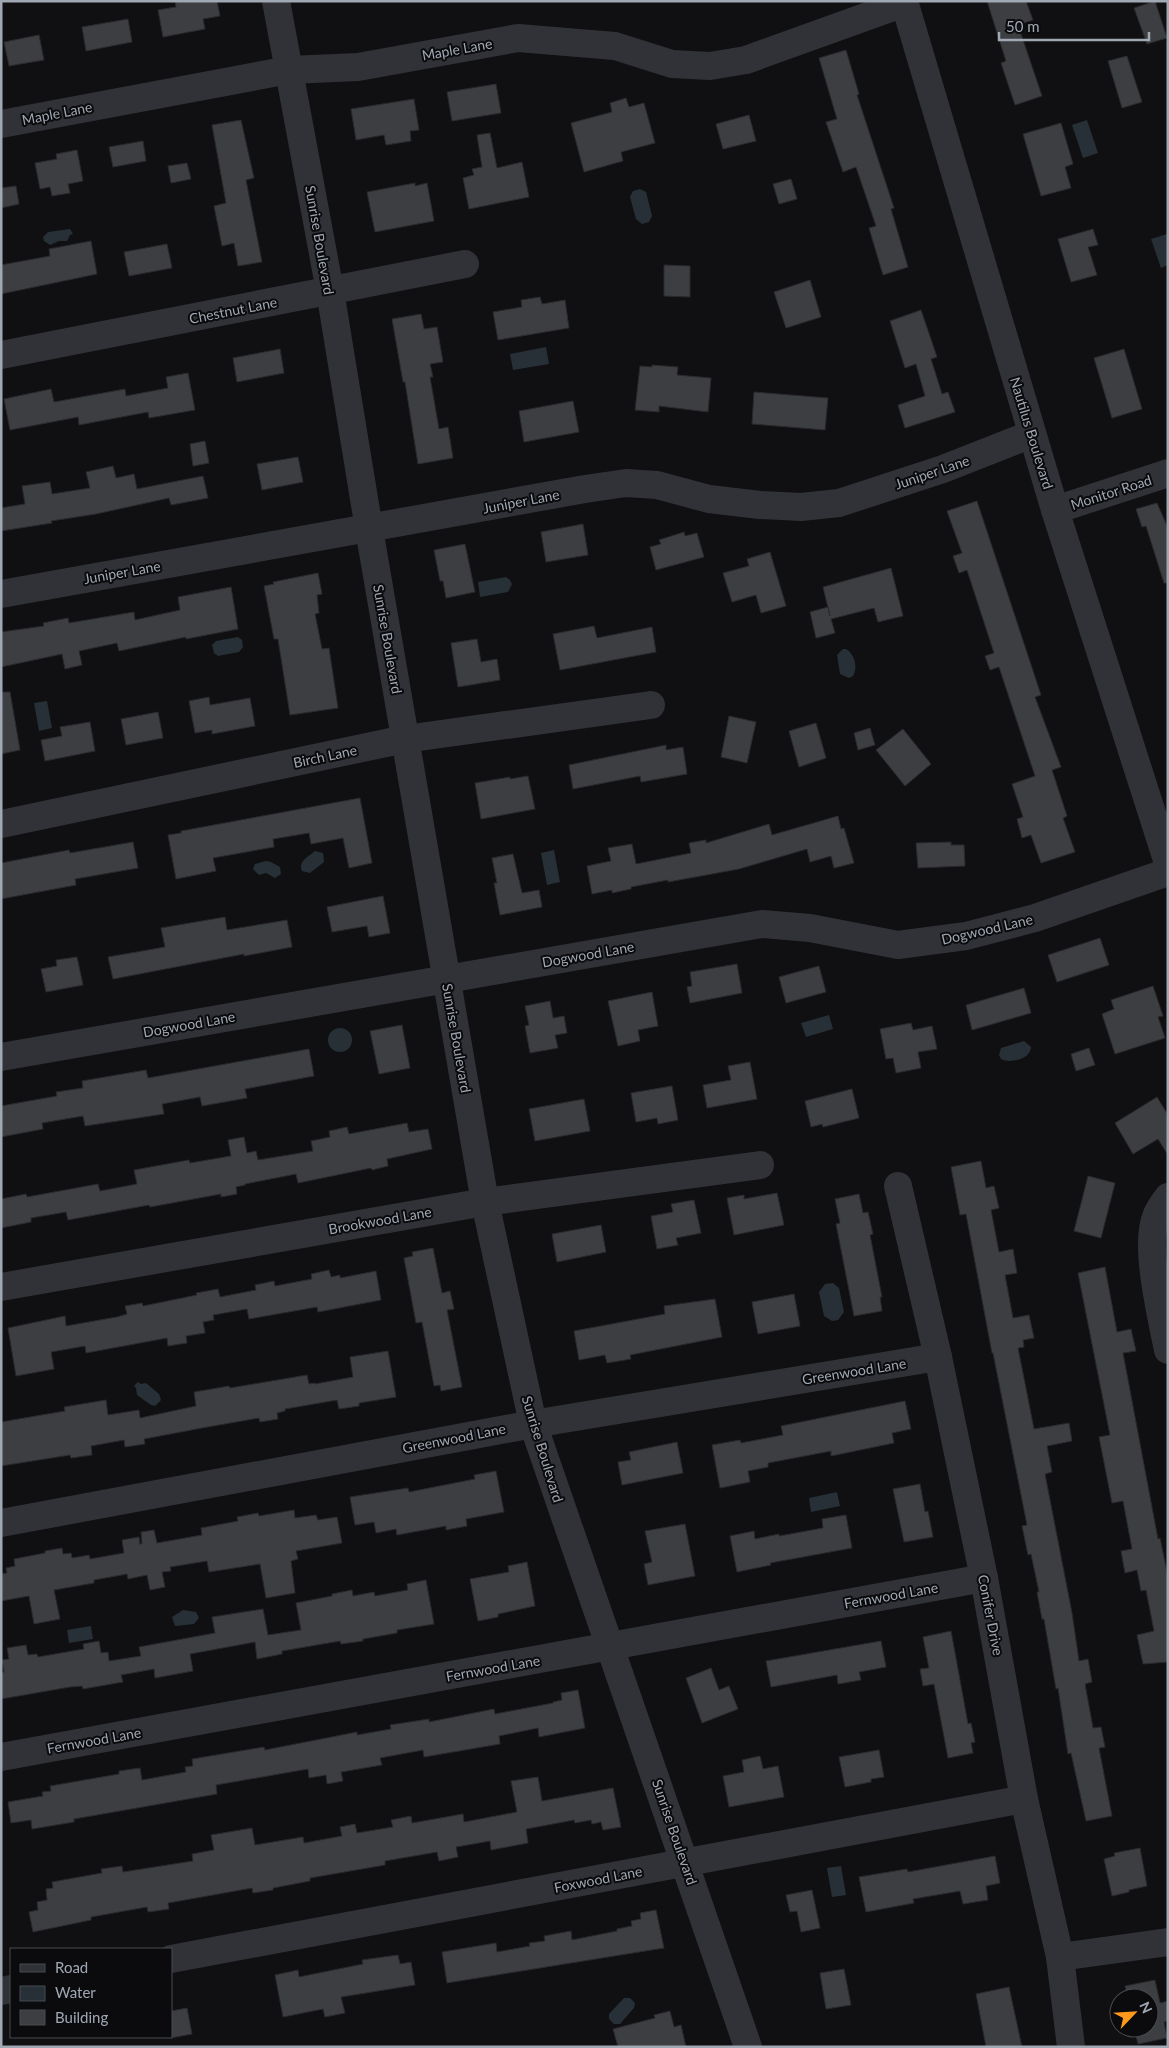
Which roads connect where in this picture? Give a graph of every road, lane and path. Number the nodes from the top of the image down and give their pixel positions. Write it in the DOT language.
graph roads {
  1 [pos="276,1"];
  2 [pos="904,2"];
  3 [pos="289,70"];
  4 [pos="1,124"];
  5 [pos="465,264"];
  6 [pos="330,291"];
  7 [pos="1,355"];
  8 [pos="1032,434"];
  9 [pos="1168,473"];
  10 [pos="1055,510"];
  11 [pos="369,529"];
  12 [pos="1,594"];
  13 [pos="651,705"];
  14 [pos="405,739"];
  15 [pos="1,824"];
  16 [pos="1168,863"];
  17 [pos="1168,872"];
  18 [pos="447,979"];
  19 [pos="1,1057"];
  20 [pos="760,1165"];
  21 [pos="898,1186"];
  22 [pos="1168,1197"];
  23 [pos="485,1202"];
  24 [pos="1,1287"];
  25 [pos="1168,1350"];
  26 [pos="938,1357"];
  27 [pos="533,1424"];
  28 [pos="1,1523"];
  29 [pos="984,1578"];
  30 [pos="609,1647"];
  31 [pos="1,1757"];
  32 [pos="1024,1799"];
  33 [pos="686,1863"];
  34 [pos="1168,1942"];
  35 [pos="1060,1957"];
  36 [pos="172,1959"];
  37 [pos="748,2047"];
  38 [pos="1072,2047"];
  1 -- 3 [label="street, Sunrise Boulevard"];
  2 -- 3 [label="street, Maple Lane"];
  2 -- 8 [label="street, Nautilus Boulevard"];
  3 -- 4 [label="street, Maple Lane"];
  3 -- 6 [label="street, Sunrise Boulevard"];
  5 -- 6 [label="street, Chestnut Lane"];
  6 -- 7 [label="street, Chestnut Lane"];
  6 -- 11 [label="street, Sunrise Boulevard"];
  8 -- 10 [label="street, Nautilus Boulevard"];
  8 -- 11 [label="street, Juniper Lane"];
  9 -- 10 [label="street, Monitor Road"];
  10 -- 16 [label="street, Nautilus Boulevard"];
  11 -- 12 [label="street, Juniper Lane"];
  11 -- 14 [label="street, Sunrise Boulevard"];
  13 -- 14 [label="street, Birch Lane"];
  14 -- 15 [label="street, Birch Lane"];
  14 -- 18 [label="street, Sunrise Boulevard"];
  17 -- 18 [label="street, Dogwood Lane"];
  18 -- 19 [label="street, Dogwood Lane"];
  18 -- 23 [label="street, Sunrise Boulevard"];
  20 -- 23 [label="street, Brookwood Lane"];
  21 -- 26 [label="street, Conifer Drive"];
  22 -- 25 [label="street"];
  23 -- 24 [label="street, Brookwood Lane"];
  23 -- 27 [label="street, Sunrise Boulevard"];
  26 -- 27 [label="street, Greenwood Lane"];
  26 -- 29 [label="street, Conifer Drive"];
  27 -- 28 [label="street, Greenwood Lane"];
  27 -- 30 [label="street, Sunrise Boulevard"];
  29 -- 30 [label="street, Fernwood Lane"];
  29 -- 32 [label="street, Conifer Drive"];
  30 -- 31 [label="street, Fernwood Lane"];
  30 -- 33 [label="street, Sunrise Boulevard"];
  32 -- 33 [label="street, Foxwood Lane"];
  32 -- 35 [label="street, Conifer Drive"];
  33 -- 36 [label="street, Foxwood Lane"];
  33 -- 37 [label="street, Sunrise Boulevard"];
  34 -- 35 [label="street"];
  35 -- 38 [label="street, Conifer Drive"];
}
